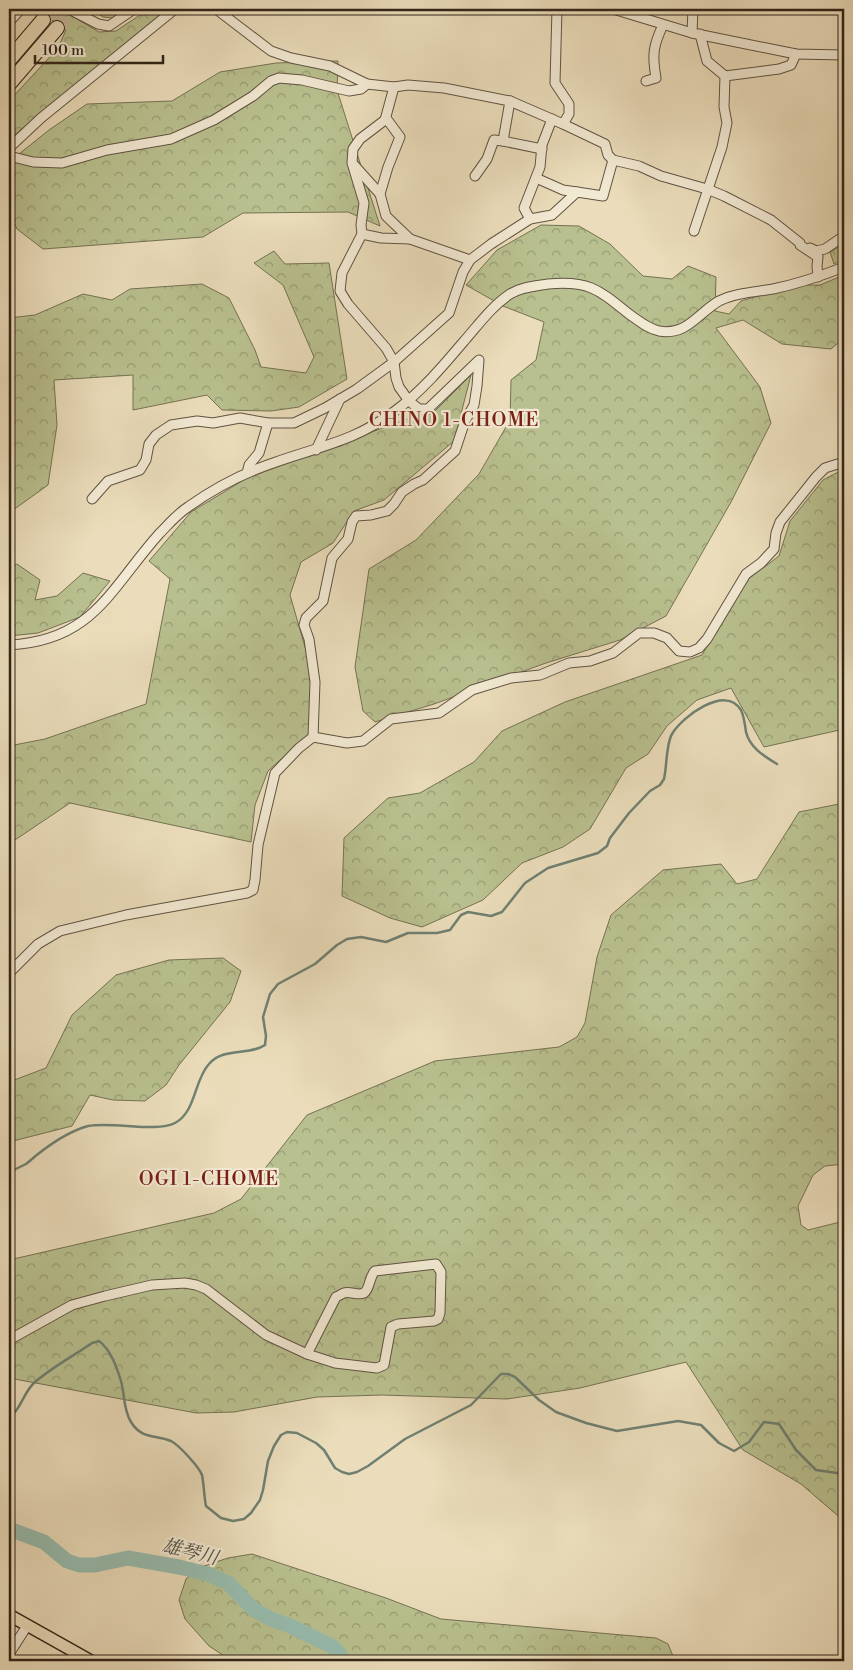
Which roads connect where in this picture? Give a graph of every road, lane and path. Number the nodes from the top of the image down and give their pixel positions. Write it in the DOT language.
graph roads {
  1 [pos="21,9"];
  2 [pos="69,9"];
  3 [pos="134,9"];
  4 [pos="175,9"];
  5 [pos="216,9"];
  6 [pos="557,9"];
  7 [pos="613,9"];
  8 [pos="693,9"];
  9 [pos="43,20"];
  10 [pos="9,22"];
  11 [pos="663,25"];
  12 [pos="58,28"];
  13 [pos="696,33"];
  14 [pos="796,54"];
  15 [pos="844,55"];
  16 [pos="9,60"];
  17 [pos="725,76"];
  18 [pos="646,81"];
  19 [pos="9,84"];
  20 [pos="367,84"];
  21 [pos="394,87"];
  22 [pos="510,101"];
  23 [pos="386,118"];
  24 [pos="552,119"];
  25 [pos="564,124"];
  26 [pos="503,141"];
  27 [pos="9,148"];
  28 [pos="542,149"];
  29 [pos="9,156"];
  30 [pos="613,160"];
  31 [pos="352,163"];
  32 [pos="475,176"];
  33 [pos="536,178"];
  34 [pos="706,189"];
  35 [pos="577,192"];
  36 [pos="380,194"];
  37 [pos="530,219"];
  38 [pos="694,231"];
  39 [pos="362,234"];
  40 [pos="844,236"];
  41 [pos="410,239"];
  42 [pos="800,242"];
  43 [pos="470,260"];
  44 [pos="844,267"];
  45 [pos="818,277"];
  46 [pos="394,362"];
  47 [pos="340,399"];
  48 [pos="408,401"];
  49 [pos="268,423"];
  50 [pos="316,450"];
  51 [pos="844,462"];
  52 [pos="247,473"];
  53 [pos="92,499"];
  54 [pos="9,645"];
  55 [pos="313,737"];
  56 [pos="9,973"];
  57 [pos="9,1340"];
  58 [pos="307,1354"];
  59 [pos="9,1615"];
  60 [pos="27,1626"];
  61 [pos="9,1656"];
  62 [pos="16,1661"];
  63 [pos="90,1661"];
  1 -- 10 [label="street"];
  2 -- 3 [label="street"];
  4 -- 27 [label="street"];
  5 -- 20 [label="street"];
  6 -- 25 [label="street"];
  7 -- 11 [label="street"];
  8 -- 13 [label="street"];
  9 -- 16 [label="highway"];
  11 -- 13 [label="street"];
  11 -- 18 [label="street"];
  12 -- 19 [label="highway"];
  13 -- 14 [label="street"];
  13 -- 17 [label="street"];
  14 -- 15 [label="street"];
  14 -- 17 [label="street"];
  17 -- 34 [label="street"];
  20 -- 21 [label="street"];
  20 -- 29 [label="street"];
  21 -- 22 [label="street"];
  21 -- 23 [label="street"];
  22 -- 24 [label="street"];
  22 -- 26 [label="street"];
  23 -- 31 [label="street"];
  23 -- 36 [label="street"];
  24 -- 25 [label="street"];
  24 -- 28 [label="street"];
  25 -- 30 [label="street"];
  26 -- 28 [label="street"];
  26 -- 32 [label="street"];
  28 -- 33 [label="street"];
  30 -- 34 [label="street"];
  30 -- 35 [label="street"];
  31 -- 36 [label="street"];
  31 -- 39 [label="street"];
  33 -- 35 [label="street"];
  33 -- 37 [label="street"];
  34 -- 38 [label="street"];
  34 -- 42 [label="street"];
  35 -- 37 [label="street"];
  36 -- 41 [label="street"];
  37 -- 43 [label="street"];
  39 -- 41 [label="street"];
  39 -- 46 [label="street"];
  40 -- 42 [label="street"];
  41 -- 43 [label="street"];
  42 -- 45 [label="street"];
  43 -- 46 [label="street"];
  44 -- 45 [label="street"];
  45 -- 48 [label="street"];
  46 -- 47 [label="street"];
  46 -- 48 [label="street"];
  47 -- 49 [label="street"];
  47 -- 50 [label="street"];
  48 -- 50 [label="street"];
  48 -- 55 [label="street"];
  49 -- 52 [label="street"];
  49 -- 53 [label="street"];
  50 -- 52 [label="street"];
  51 -- 55 [label="street"];
  52 -- 54 [label="street"];
  55 -- 56 [label="street"];
  57 -- 58 [label="street"];
  58 -- 58 [label="street"];
  59 -- 60 [label="main road"];
  60 -- 61 [label="street"];
  60 -- 63 [label="main road"];
  61 -- 62 [label="street"];
}
